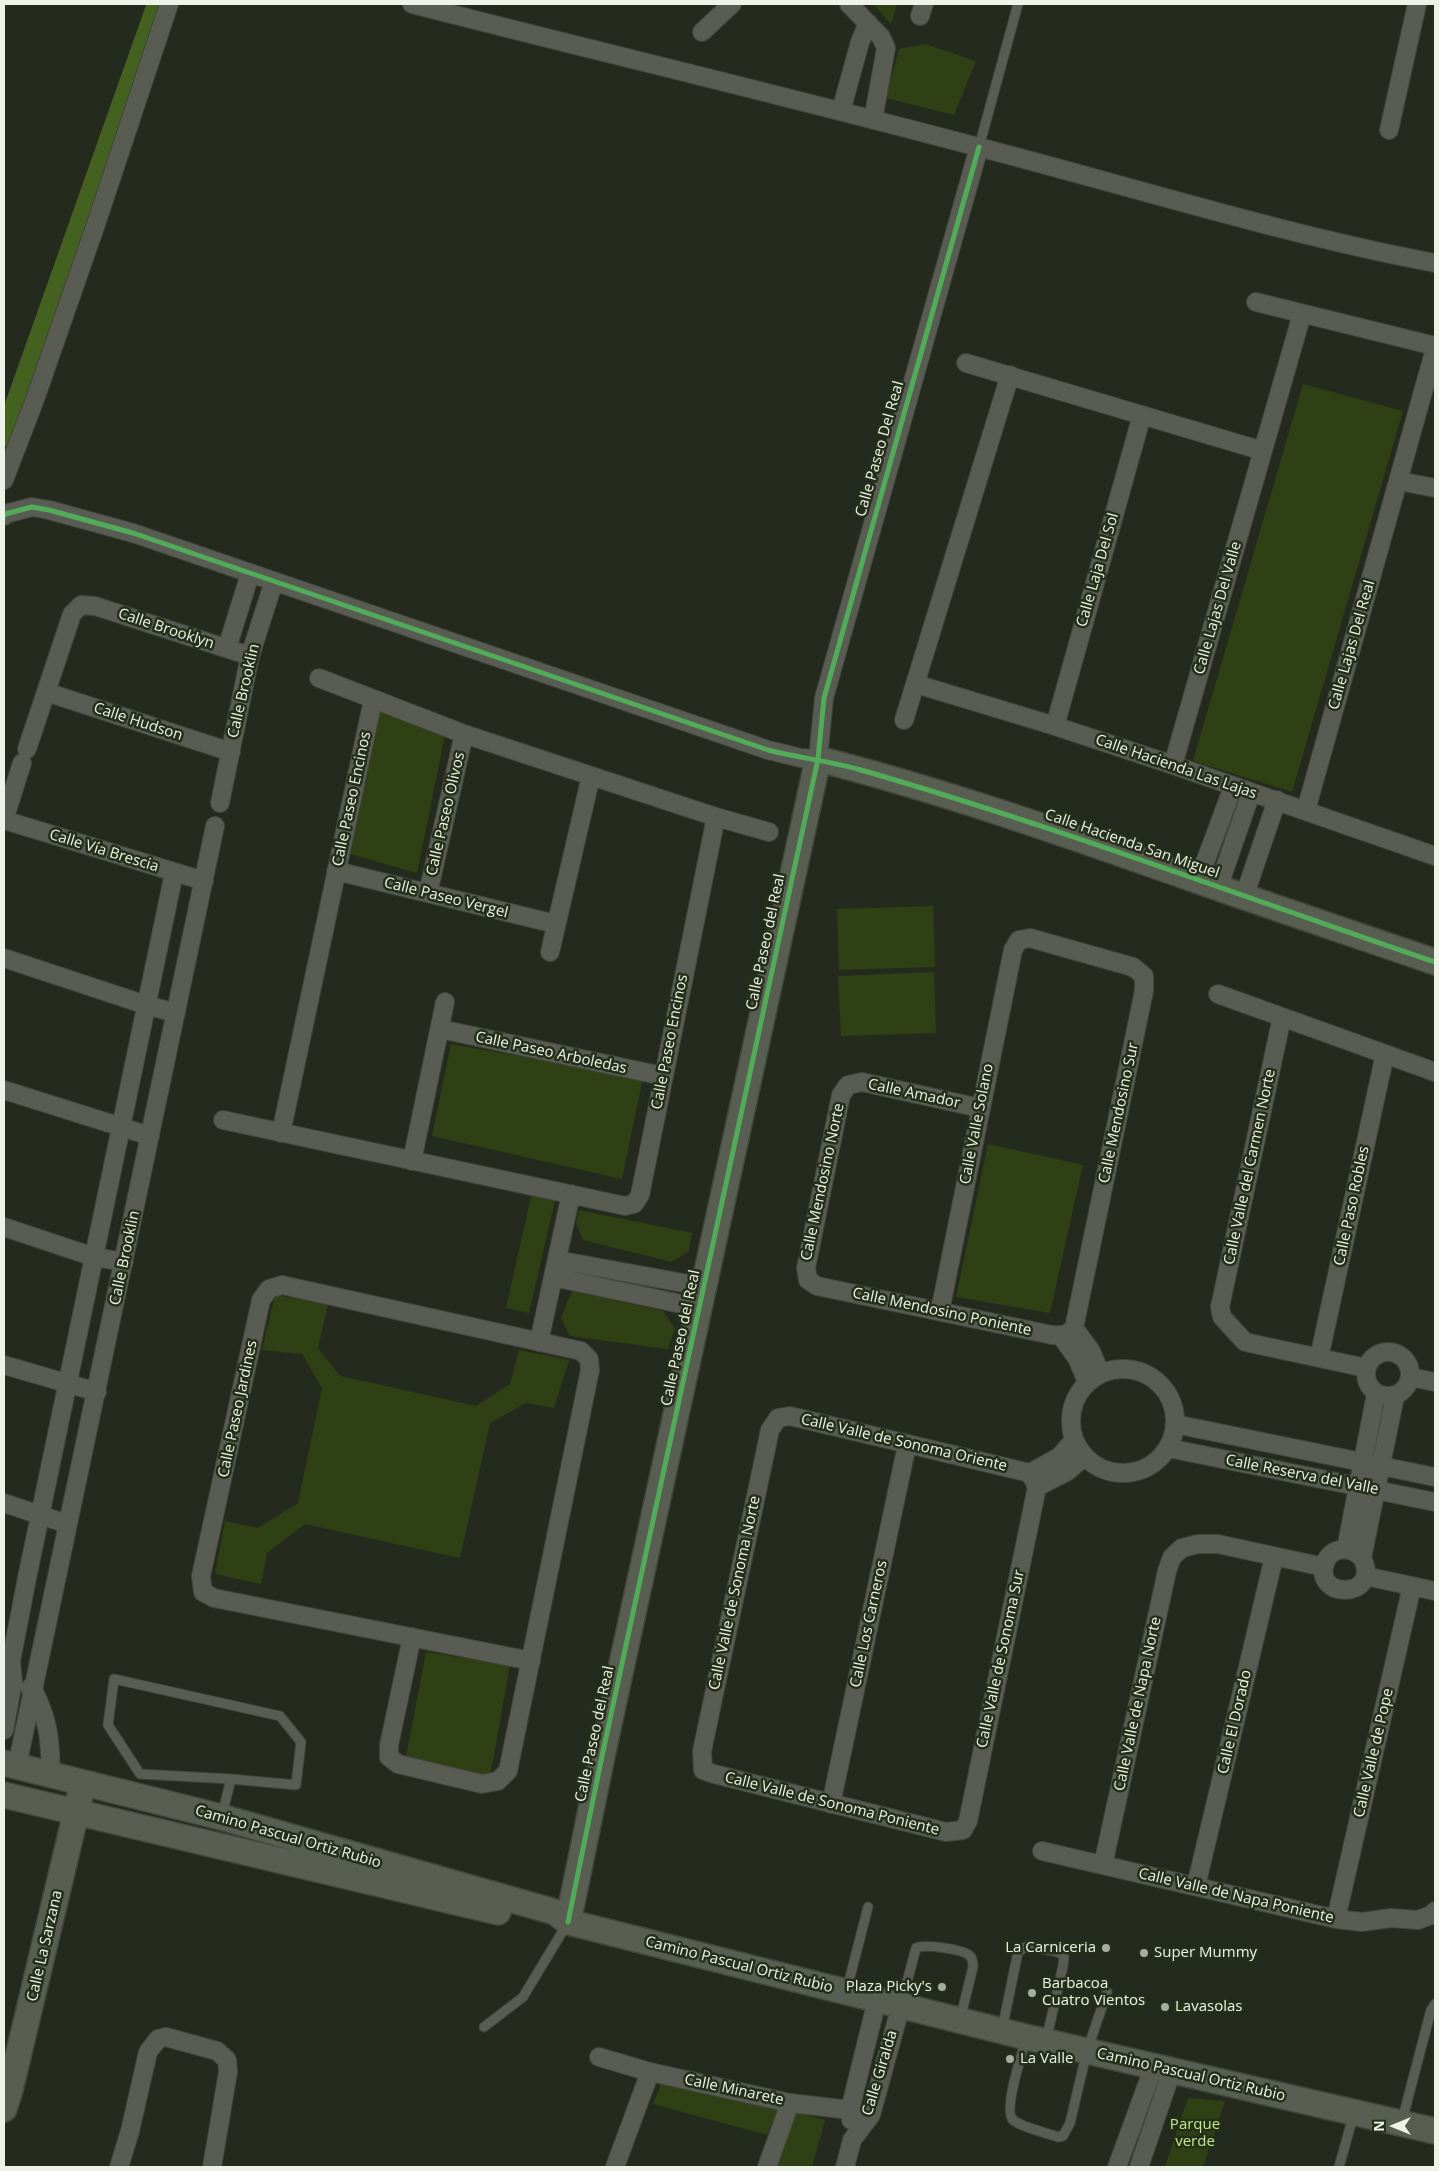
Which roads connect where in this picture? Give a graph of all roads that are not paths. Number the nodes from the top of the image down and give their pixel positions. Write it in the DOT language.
graph roads {
  1 [pos="169,4"];
  2 [pos="412,4"];
  3 [pos="732,4"];
  4 [pos="849,4"];
  5 [pos="1018,4"];
  6 [pos="1417,4"];
  7 [pos="868,23"];
  8 [pos="702,32"];
  9 [pos="842,111"];
  10 [pos="873,120"];
  11 [pos="1389,130"];
  12 [pos="979,147"];
  13 [pos="1435,263"];
  14 [pos="1256,302"];
  15 [pos="1302,314"];
  16 [pos="1435,348"];
  17 [pos="966,363"];
  18 [pos="1010,375"];
  19 [pos="1142,414"];
  20 [pos="1263,451"];
  21 [pos="4,480"];
  22 [pos="1399,481"];
  23 [pos="1435,488"];
  24 [pos="4,513"];
  25 [pos="250,574"];
  26 [pos="274,581"];
  27 [pos="227,648"];
  28 [pos="250,656"];
  29 [pos="319,678"];
  30 [pos="916,684"];
  31 [pos="46,692"];
  32 [pos="373,700"];
  33 [pos="904,720"];
  34 [pos="1054,726"];
  35 [pos="464,734"];
  36 [pos="231,752"];
  37 [pos="818,760"];
  38 [pos="1173,765"];
  39 [pos="591,776"];
  40 [pos="1233,787"];
  41 [pos="1251,793"];
  42 [pos="1278,800"];
  43 [pos="220,803"];
  44 [pos="1306,810"];
  45 [pos="716,817"];
  46 [pos="4,820"];
  47 [pos="215,826"];
  48 [pos="769,832"];
  49 [pos="1434,852"];
  50 [pos="336,872"];
  51 [pos="174,873"];
  52 [pos="204,881"];
  53 [pos="1208,884"];
  54 [pos="428,894"];
  55 [pos="1244,897"];
  56 [pos="556,924"];
  57 [pos="1019,940"];
  58 [pos="550,952"];
  59 [pos="4,958"];
  60 [pos="1435,962"];
  61 [pos="1218,994"];
  62 [pos="445,1002"];
  63 [pos="146,1005"];
  64 [pos="176,1013"];
  65 [pos="1282,1017"];
  66 [pos="440,1029"];
  67 [pos="1385,1054"];
  68 [pos="1435,1072"];
  69 [pos="663,1076"];
  70 [pos="848,1085"];
  71 [pos="4,1090"];
  72 [pos="980,1108"];
  73 [pos="224,1120"];
  74 [pos="121,1128"];
  75 [pos="281,1133"];
  76 [pos="150,1136"];
  77 [pos="412,1161"];
  78 [pos="572,1194"];
  79 [pos="4,1227"];
  80 [pos="94,1257"];
  81 [pos="124,1262"];
  82 [pos="555,1268"];
  83 [pos="808,1280"];
  84 [pos="702,1297"];
  85 [pos="940,1311"];
  86 [pos="1068,1332"];
  87 [pos="539,1342"];
  88 [pos="1319,1358"];
  89 [pos="4,1365"];
  90 [pos="1366,1368"];
  91 [pos="1410,1377"];
  92 [pos="1094,1378"];
  93 [pos="1435,1382"];
  94 [pos="68,1385"];
  95 [pos="97,1392"];
  96 [pos="1376,1394"];
  97 [pos="1395,1396"];
  98 [pos="778,1418"];
  99 [pos="1175,1424"];
  100 [pos="1074,1440"];
  101 [pos="907,1445"];
  102 [pos="1168,1448"];
  103 [pos="1084,1457"];
  104 [pos="1363,1462"];
  105 [pos="1381,1466"];
  106 [pos="1435,1477"];
  107 [pos="1034,1480"];
  108 [pos="1358,1485"];
  109 [pos="1376,1490"];
  110 [pos="1435,1502"];
  111 [pos="4,1503"];
  112 [pos="41,1515"];
  113 [pos="67,1524"];
  114 [pos="1346,1549"];
  115 [pos="1274,1557"];
  116 [pos="1362,1558"];
  117 [pos="1324,1567"];
  118 [pos="1365,1576"];
  119 [pos="1412,1586"];
  120 [pos="1435,1591"];
  121 [pos="412,1637"];
  122 [pos="531,1662"];
  123 [pos="13,1682"];
  124 [pos="33,1690"];
  125 [pos="4,1730"];
  126 [pos="10,1765"];
  127 [pos="703,1770"];
  128 [pos="51,1774"];
  129 [pos="231,1779"];
  130 [pos="84,1782"];
  131 [pos="4,1795"];
  132 [pos="831,1804"];
  133 [pos="76,1813"];
  134 [pos="221,1817"];
  135 [pos="963,1830"];
  136 [pos="1042,1851"];
  137 [pos="1102,1865"];
  138 [pos="1196,1886"];
  139 [pos="868,1907"];
  140 [pos="1433,1913"];
  141 [pos="1336,1919"];
  142 [pos="568,1922"];
  143 [pos="846,1992"];
  144 [pos="1107,1992"];
  145 [pos="877,2000"];
  146 [pos="1435,2004"];
  147 [pos="901,2005"];
  148 [pos="960,2020"];
  149 [pos="484,2027"];
  150 [pos="1002,2030"];
  151 [pos="1036,2039"];
  152 [pos="1087,2051"];
  153 [pos="599,2057"];
  154 [pos="1163,2068"];
  155 [pos="650,2072"];
  156 [pos="790,2103"];
  157 [pos="4,2109"];
  158 [pos="850,2110"];
  159 [pos="1354,2112"];
  160 [pos="871,2115"];
  161 [pos="1402,2124"];
  162 [pos="1435,2132"];
  163 [pos="852,2140"];
  164 [pos="1127,2140"];
  165 [pos="1147,2145"];
  166 [pos="119,2167"];
  167 [pos="212,2167"];
  168 [pos="615,2167"];
  169 [pos="767,2167"];
  170 [pos="845,2167"];
  171 [pos="1117,2167"];
  172 [pos="1139,2167"];
  173 [pos="1339,2167"];
  1 -- 21 [label="street"];
  2 -- 9 [label="street"];
  3 -- 8 [label="street"];
  4 -- 7 [label="street"];
  5 -- 12 [label="lane"];
  6 -- 11 [label="street"];
  7 -- 9 [label="street"];
  7 -- 10 [label="street"];
  9 -- 10 [label="street"];
  10 -- 12 [label="street"];
  12 -- 13 [label="street"];
  12 -- 37 [label="street, Calle Paseo Del Real"];
  14 -- 15 [label="street"];
  15 -- 16 [label="street"];
  15 -- 20 [label="street, Calle Lajas Del Valle"];
  16 -- 22 [label="street, Calle Lajas Del Real"];
  17 -- 18 [label="street"];
  18 -- 19 [label="street"];
  18 -- 30 [label="street"];
  19 -- 20 [label="street"];
  19 -- 34 [label="street, Calle Laja Del Sol"];
  20 -- 38 [label="street, Calle Lajas Del Valle"];
  22 -- 23 [label="street"];
  22 -- 44 [label="street, Calle Lajas Del Real"];
  24 -- 25 [label="street"];
  25 -- 26 [label="street"];
  25 -- 27 [label="street, Calle Brooklin"];
  26 -- 28 [label="street, Calle Brooklin"];
  26 -- 37 [label="street"];
  27 -- 28 [label="street, Calle Brooklyn"];
  27 -- 31 [label="street, Calle Brooklyn"];
  28 -- 36 [label="street, Calle Brooklin"];
  29 -- 32 [label="street"];
  30 -- 33 [label="street"];
  30 -- 34 [label="street, Calle Hacienda Las Lajas"];
  31 -- 36 [label="street, Calle Hudson"];
  31 -- 46 [label="street, Calle Vía Brescia"];
  32 -- 35 [label="street"];
  32 -- 50 [label="street, Calle Paseo Encinos"];
  34 -- 38 [label="street, Calle Hacienda Las Lajas"];
  35 -- 39 [label="street"];
  35 -- 54 [label="street, Calle Paseo Olivos"];
  36 -- 43 [label="street, Calle Brooklin"];
  37 -- 53 [label="street, Calle Hacienda San Miguel"];
  37 -- 84 [label="street, Calle Paseo del Real"];
  38 -- 40 [label="street, Calle Hacienda Las Lajas"];
  39 -- 45 [label="street"];
  39 -- 56 [label="street"];
  40 -- 41 [label="street, Calle Hacienda Las Lajas"];
  40 -- 53 [label="street"];
  41 -- 42 [label="street, Calle Hacienda Las Lajas"];
  41 -- 53 [label="street"];
  42 -- 44 [label="street, Calle Hacienda Las Lajas"];
  42 -- 55 [label="street"];
  44 -- 49 [label="street, Calle Hacienda Las Lajas"];
  45 -- 48 [label="street"];
  45 -- 69 [label="street, Calle Paseo Encinos"];
  46 -- 51 [label="street, Calle Vía Brescia"];
  47 -- 52 [label="street, Calle Brooklin"];
  50 -- 54 [label="street, Calle Paseo Vergel"];
  50 -- 75 [label="street, Calle Paseo Encinos"];
  51 -- 52 [label="street, Calle Vía Brescia"];
  51 -- 63 [label="street, Calle Brooklin"];
  52 -- 64 [label="street, Calle Brooklin"];
  53 -- 55 [label="street, Calle Hacienda San Miguel"];
  54 -- 56 [label="street, Calle Paseo Vergel"];
  55 -- 60 [label="street, Calle Hacienda San Miguel"];
  56 -- 58 [label="street"];
  57 -- 72 [label="street, Calle Valle Solano"];
  57 -- 86 [label="street, Calle Mendosino Sur"];
  59 -- 63 [label="street"];
  61 -- 65 [label="street"];
  62 -- 66 [label="street"];
  63 -- 64 [label="street"];
  63 -- 74 [label="street, Calle Brooklin"];
  64 -- 76 [label="street, Calle Brooklin"];
  65 -- 67 [label="street"];
  65 -- 88 [label="street, Calle Valle del Carmen Norte"];
  66 -- 69 [label="street, Calle Paseo Arboledas"];
  66 -- 77 [label="street"];
  67 -- 68 [label="street"];
  67 -- 88 [label="street, Calle Paso Robles"];
  69 -- 78 [label="street, Calle Paseo Encinos"];
  70 -- 72 [label="street, Calle Amador"];
  70 -- 83 [label="street, Calle Mendosino Norte"];
  71 -- 74 [label="street"];
  72 -- 85 [label="street, Calle Valle Solano"];
  73 -- 75 [label="street, Calle Paseo Encinos"];
  74 -- 76 [label="street"];
  74 -- 80 [label="street, Calle Brooklin"];
  75 -- 77 [label="street, Calle Paseo Encinos"];
  76 -- 81 [label="street, Calle Brooklin"];
  77 -- 78 [label="street, Calle Paseo Encinos"];
  78 -- 82 [label="street"];
  79 -- 80 [label="street"];
  80 -- 81 [label="street"];
  80 -- 94 [label="street, Calle Brooklin"];
  81 -- 95 [label="street, Calle Brooklin"];
  82 -- 84 [label="street"];
  82 -- 87 [label="street"];
  83 -- 85 [label="street, Calle Mendosino Poniente"];
  84 -- 142 [label="street, Calle Paseo del Real"];
  85 -- 86 [label="street, Calle Mendosino Poniente"];
  86 -- 92 [label="street"];
  87 -- 121 [label="street, Calle Paseo Jardines"];
  87 -- 122 [label="street, Calle Paseo Jardines"];
  88 -- 90 [label="street"];
  89 -- 94 [label="street"];
  90 -- 91 [label="street"];
  90 -- 96 [label="street"];
  91 -- 93 [label="street"];
  91 -- 97 [label="street"];
  92 -- 99 [label="street"];
  92 -- 100 [label="street"];
  94 -- 95 [label="street"];
  94 -- 112 [label="street, Calle Brooklin"];
  95 -- 113 [label="street, Calle Brooklin"];
  96 -- 97 [label="street"];
  96 -- 104 [label="street"];
  97 -- 105 [label="street"];
  98 -- 101 [label="street, Calle Valle de Sonoma Oriente"];
  98 -- 127 [label="street, Calle Valle de Sonoma Norte"];
  99 -- 102 [label="street"];
  99 -- 104 [label="street, Calle Reserva del Valle"];
  100 -- 103 [label="street"];
  100 -- 107 [label="street"];
  101 -- 107 [label="street, Calle Valle de Sonoma Oriente"];
  101 -- 132 [label="street, Calle Los Carneros"];
  102 -- 103 [label="street"];
  102 -- 108 [label="street, Calle Reserva del Valle"];
  103 -- 107 [label="street"];
  104 -- 105 [label="street, Calle Reserva del Valle"];
  104 -- 108 [label="street"];
  105 -- 106 [label="street, Calle Reserva del Valle"];
  105 -- 109 [label="street"];
  107 -- 135 [label="street, Calle Valle de Sonoma Sur"];
  108 -- 109 [label="street, Calle Reserva del Valle"];
  108 -- 114 [label="street"];
  109 -- 110 [label="street, Calle Reserva del Valle"];
  109 -- 116 [label="street"];
  111 -- 112 [label="street"];
  112 -- 113 [label="street"];
  112 -- 123 [label="street, Calle Brooklin"];
  113 -- 124 [label="street, Calle Brooklin"];
  114 -- 116 [label="street"];
  114 -- 117 [label="street"];
  115 -- 117 [label="street"];
  115 -- 137 [label="street, Calle Valle de Napa Norte"];
  115 -- 138 [label="street, Calle El Dorado"];
  116 -- 118 [label="street"];
  117 -- 118 [label="street"];
  118 -- 119 [label="street"];
  119 -- 120 [label="street"];
  119 -- 141 [label="street, Calle Valle de Pope"];
  121 -- 122 [label="street, Calle Paseo Jardines"];
  121 -- 122 [label="street, Calle Paseo Jardines"];
  123 -- 124 [label="street"];
  123 -- 125 [label="street, Calle Brooklin"];
  124 -- 126 [label="street, Calle Brooklin"];
  124 -- 128 [label="street"];
  126 -- 128 [label="street, Camino Pascual Ortiz Rubio"];
  127 -- 132 [label="street, Calle Valle de Sonoma Poniente"];
  128 -- 130 [label="street, Camino Pascual Ortiz Rubio"];
  129 -- 129 [label="lane"];
  129 -- 134 [label="lane"];
  130 -- 133 [label="street, Calle La Sarzana"];
  130 -- 134 [label="street, Camino Pascual Ortiz Rubio"];
  131 -- 133 [label="street, Camino Pascual Ortiz Rubio"];
  132 -- 135 [label="street, Calle Valle de Sonoma Poniente"];
  133 -- 142 [label="street, Camino Pascual Ortiz Rubio"];
  133 -- 157 [label="street, Calle La Sarzana"];
  134 -- 142 [label="street, Camino Pascual Ortiz Rubio"];
  136 -- 137 [label="street, Calle Valle de Napa Poniente"];
  137 -- 138 [label="street, Calle Valle de Napa Poniente"];
  138 -- 141 [label="street, Calle Valle de Napa Poniente"];
  139 -- 143 [label="lane"];
  140 -- 141 [label="street, Calle Valle de Napa Poniente"];
  142 -- 143 [label="street, Camino Pascual Ortiz Rubio"];
  142 -- 149 [label="lane"];
  143 -- 145 [label="street, Camino Pascual Ortiz Rubio"];
  144 -- 152 [label="lane"];
  145 -- 147 [label="street, Camino Pascual Ortiz Rubio"];
  145 -- 158 [label="street, Calle Giralda"];
  146 -- 161 [label="lane"];
  147 -- 148 [label="street, Camino Pascual Ortiz Rubio"];
  147 -- 148 [label="lane"];
  147 -- 160 [label="street, Calle Giralda"];
  148 -- 150 [label="street, Camino Pascual Ortiz Rubio"];
  150 -- 151 [label="street, Camino Pascual Ortiz Rubio"];
  150 -- 151 [label="lane"];
  151 -- 152 [label="street, Camino Pascual Ortiz Rubio"];
  151 -- 152 [label="lane"];
  152 -- 154 [label="street, Camino Pascual Ortiz Rubio"];
  153 -- 155 [label="street, Calle Minarete"];
  154 -- 159 [label="street, Camino Pascual Ortiz Rubio"];
  154 -- 164 [label="street"];
  154 -- 165 [label="street"];
  155 -- 156 [label="street, Calle Minarete"];
  155 -- 168 [label="street"];
  156 -- 158 [label="street, Calle Minarete"];
  156 -- 169 [label="street"];
  158 -- 160 [label="street, Calle Minarete"];
  158 -- 163 [label="street, Calle Giralda"];
  159 -- 161 [label="street, Camino Pascual Ortiz Rubio"];
  159 -- 173 [label="lane"];
  160 -- 163 [label="street, Calle Giralda"];
  161 -- 162 [label="street, Camino Pascual Ortiz Rubio"];
  163 -- 170 [label="street, Calle Giralda"];
  164 -- 165 [label="street"];
  164 -- 171 [label="street"];
  165 -- 172 [label="street"];
  166 -- 167 [label="street"];
}
